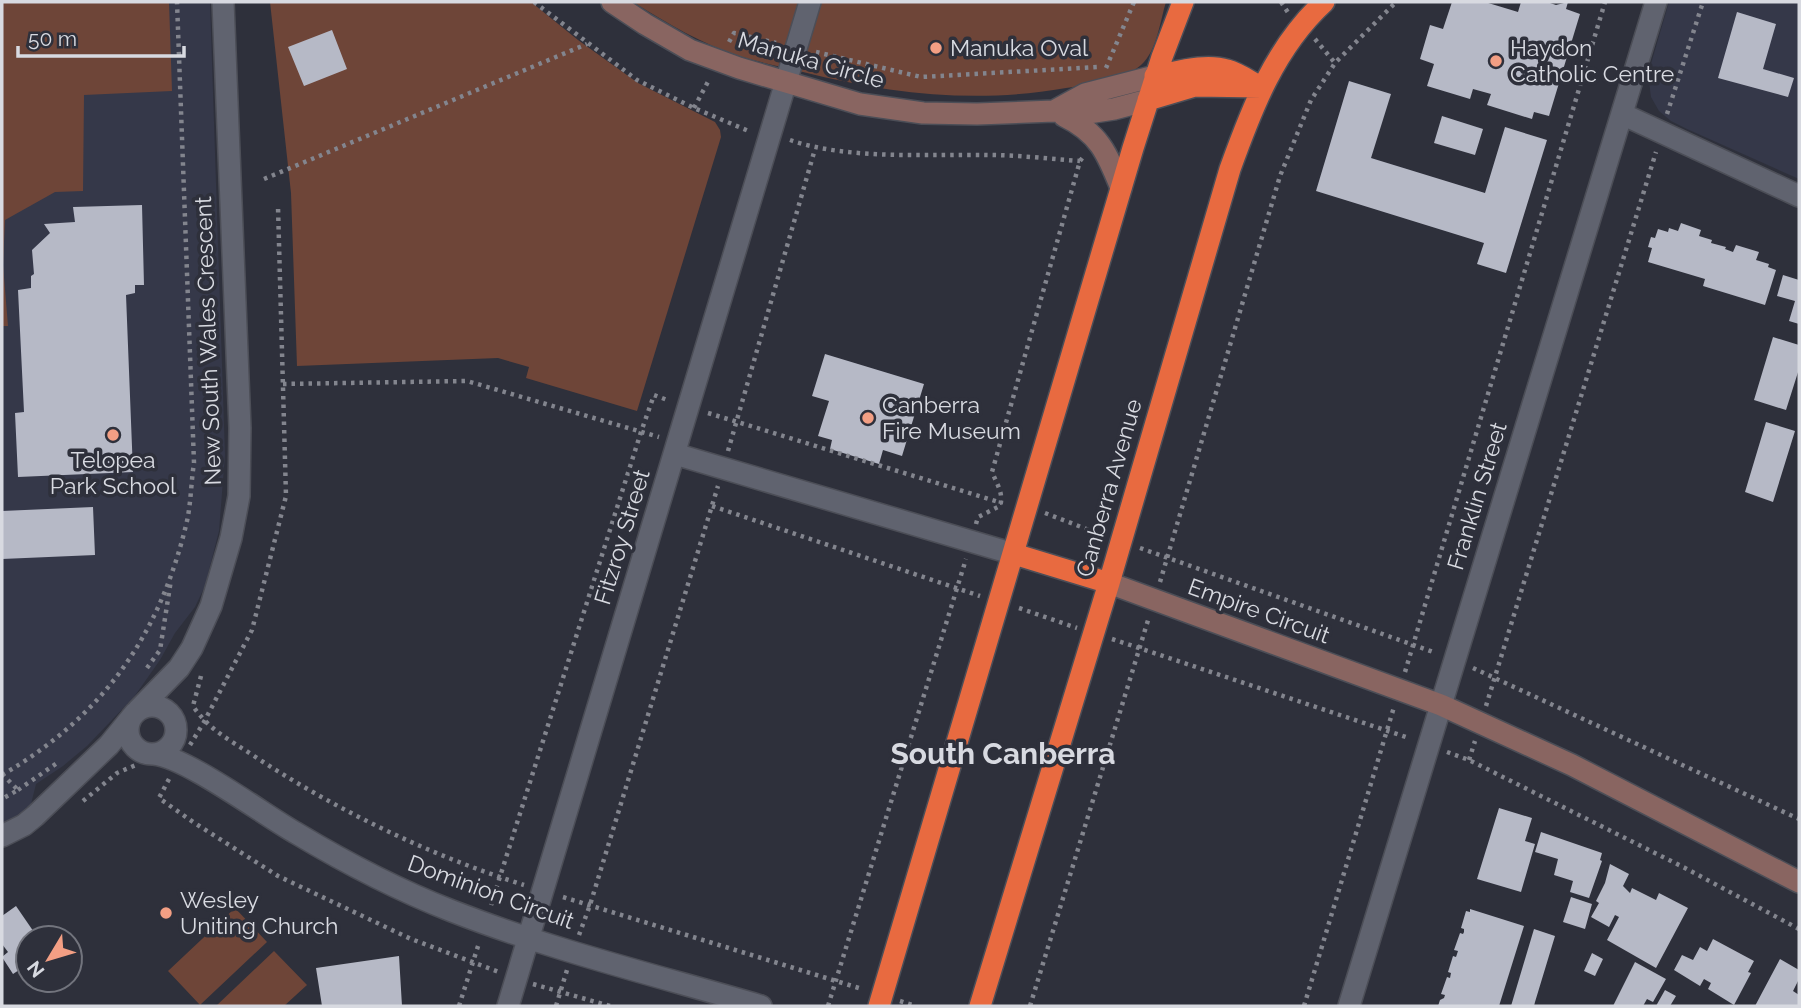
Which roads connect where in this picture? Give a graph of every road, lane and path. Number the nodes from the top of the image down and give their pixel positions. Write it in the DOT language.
graph roads {
  1 [pos="177,2"];
  2 [pos="223,2"];
  3 [pos="612,2"];
  4 [pos="810,2"];
  5 [pos="1134,2"];
  6 [pos="1183,2"];
  7 [pos="1324,2"];
  8 [pos="1396,2"];
  9 [pos="1605,2"];
  10 [pos="1656,2"];
  11 [pos="1703,2"];
  12 [pos="734,33"];
  13 [pos="587,44"];
  14 [pos="797,48"];
  15 [pos="1155,76"];
  16 [pos="787,83"];
  17 [pos="1262,87"];
  18 [pos="1147,100"];
  19 [pos="1054,111"];
  20 [pos="1622,114"];
  21 [pos="1662,132"];
  22 [pos="815,149"];
  23 [pos="1080,161"];
  24 [pos="264,179"];
  25 [pos="1121,188"];
  26 [pos="1799,196"];
  27 [pos="283,384"];
  28 [pos="689,408"];
  29 [pos="737,422"];
  30 [pos="641,432"];
  31 [pos="677,448"];
  32 [pos="723,468"];
  33 [pos="1002,503"];
  34 [pos="712,506"];
  35 [pos="1028,506"];
  36 [pos="1111,539"];
  37 [pos="971,541"];
  38 [pos="1014,554"];
  39 [pos="1168,556"];
  40 [pos="172,573"];
  41 [pos="1109,583"];
  42 [pos="957,588"];
  43 [pos="1154,600"];
  44 [pos="1000,602"];
  45 [pos="1094,633"];
  46 [pos="1413,645"];
  47 [pos="1140,649"];
  48 [pos="160,650"];
  49 [pos="1455,659"];
  50 [pos="181,665"];
  51 [pos="141,677"];
  52 [pos="1494,677"];
  53 [pos="1399,690"];
  54 [pos="1441,705"];
  55 [pos="135,714"];
  56 [pos="1481,723"];
  57 [pos="176,724"];
  58 [pos="1387,731"];
  59 [pos="1429,745"];
  60 [pos="66,757"];
  61 [pos="147,759"];
  62 [pos="1469,760"];
  63 [pos="2,775"];
  64 [pos="222,787"];
  65 [pos="18,790"];
  66 [pos="159,798"];
  67 [pos="2,799"];
  68 [pos="78,804"];
  69 [pos="1799,819"];
  70 [pos="2,836"];
  71 [pos="500,877"];
  72 [pos="1799,881"];
  73 [pos="543,890"];
  74 [pos="590,905"];
  75 [pos="1799,929"];
  76 [pos="529,937"];
  77 [pos="573,950"];
  78 [pos="516,979"];
  79 [pos="836,981"];
  80 [pos="560,992"];
  81 [pos="880,1001"];
  82 [pos="508,1006"];
  83 [pos="556,1006"];
  84 [pos="610,1006"];
  85 [pos="761,1006"];
  86 [pos="828,1006"];
  87 [pos="916,1006"];
  88 [pos="980,1006"];
  89 [pos="1030,1006"];
  90 [pos="1304,1006"];
  91 [pos="1349,1006"];
  1 -- 40 [label="path"];
  2 -- 50 [label="street, New South Wales Crescent"];
  3 -- 16 [label="street, Manuka Circle"];
  4 -- 14 [label="street, Fitzroy Street"];
  5 -- 14 [label="path"];
  6 -- 15 [label="highway"];
  7 -- 17 [label="highway, Canberra Avenue"];
  8 -- 39 [label="path"];
  9 -- 46 [label="path"];
  10 -- 20 [label="street, Franklin Street"];
  11 -- 21 [label="path"];
  12 -- 14 [label="path"];
  13 -- 24 [label="path"];
  14 -- 16 [label="street, Fitzroy Street"];
  15 -- 17 [label="highway"];
  15 -- 18 [label="highway"];
  15 -- 19 [label="street, Manuka Circle"];
  16 -- 19 [label="street, Manuka Circle"];
  16 -- 28 [label="street, Fitzroy Street"];
  17 -- 18 [label="highway"];
  17 -- 41 [label="highway, Canberra Avenue"];
  18 -- 19 [label="street, Manuka Circle"];
  18 -- 25 [label="highway"];
  19 -- 25 [label="street"];
  20 -- 21 [label="street"];
  20 -- 49 [label="street, Franklin Street"];
  21 -- 26 [label="street"];
  21 -- 52 [label="path"];
  22 -- 29 [label="path"];
  23 -- 33 [label="path"];
  25 -- 35 [label="highway"];
  27 -- 30 [label="path"];
  28 -- 29 [label="path"];
  28 -- 30 [label="path"];
  28 -- 31 [label="street, Fitzroy Street"];
  29 -- 32 [label="path"];
  29 -- 33 [label="path"];
  30 -- 31 [label="path"];
  30 -- 71 [label="path"];
  31 -- 32 [label="street, Empire Circuit"];
  31 -- 73 [label="street, Fitzroy Street"];
  32 -- 34 [label="path"];
  32 -- 37 [label="street, Empire Circuit"];
  33 -- 37 [label="path"];
  34 -- 42 [label="path"];
  34 -- 74 [label="path"];
  35 -- 36 [label="path"];
  35 -- 38 [label="highway"];
  37 -- 38 [label="street, Empire Circuit"];
  37 -- 42 [label="path"];
  38 -- 41 [label="highway, Empire Circuit"];
  38 -- 44 [label="highway"];
  39 -- 43 [label="path"];
  39 -- 46 [label="path"];
  40 -- 48 [label="path"];
  40 -- 63 [label="path"];
  41 -- 43 [label="street, Empire Circuit"];
  41 -- 45 [label="highway, Canberra Avenue"];
  42 -- 44 [label="path"];
  42 -- 79 [label="path"];
  43 -- 47 [label="path"];
  43 -- 53 [label="street, Empire Circuit"];
  44 -- 45 [label="path"];
  44 -- 81 [label="highway"];
  45 -- 47 [label="path"];
  45 -- 88 [label="highway, Canberra Avenue"];
  46 -- 49 [label="path"];
  46 -- 53 [label="path"];
  47 -- 58 [label="path"];
  47 -- 89 [label="path"];
  48 -- 50 [label="path"];
  48 -- 51 [label="path"];
  49 -- 52 [label="path"];
  49 -- 54 [label="street, Franklin Street"];
  50 -- 55 [label="street, New South Wales Crescent"];
  50 -- 57 [label="street, New South Wales Crescent"];
  50 -- 71 [label="path"];
  52 -- 56 [label="path"];
  52 -- 69 [label="path"];
  53 -- 54 [label="street, Empire Circuit"];
  53 -- 58 [label="path"];
  54 -- 56 [label="street, Empire Circuit"];
  54 -- 59 [label="street, Franklin Street"];
  55 -- 57 [label="street"];
  55 -- 61 [label="street"];
  55 -- 70 [label="street, New South Wales Crescent"];
  56 -- 62 [label="path"];
  56 -- 72 [label="street, Empire Circuit"];
  57 -- 61 [label="street"];
  57 -- 64 [label="street, Dominion Circuit"];
  58 -- 59 [label="path"];
  58 -- 90 [label="path"];
  59 -- 62 [label="path"];
  59 -- 91 [label="street, Franklin Street"];
  60 -- 65 [label="path"];
  61 -- 64 [label="street, Dominion Circuit"];
  61 -- 68 [label="path"];
  62 -- 75 [label="path"];
  63 -- 65 [label="path"];
  64 -- 76 [label="street, Dominion Circuit"];
  65 -- 67 [label="path"];
  66 -- 78 [label="path"];
  71 -- 73 [label="path"];
  73 -- 74 [label="path"];
  73 -- 76 [label="street, Fitzroy Street"];
  74 -- 77 [label="path"];
  74 -- 79 [label="path"];
  76 -- 77 [label="street, Dominion Circuit"];
  76 -- 78 [label="street, Fitzroy Street"];
  77 -- 80 [label="path"];
  77 -- 85 [label="street, Dominion Circuit"];
  78 -- 80 [label="path"];
  78 -- 82 [label="street, Fitzroy Street"];
  79 -- 81 [label="path"];
  79 -- 86 [label="path"];
  80 -- 83 [label="path"];
  80 -- 84 [label="path"];
  81 -- 87 [label="path"];
}
